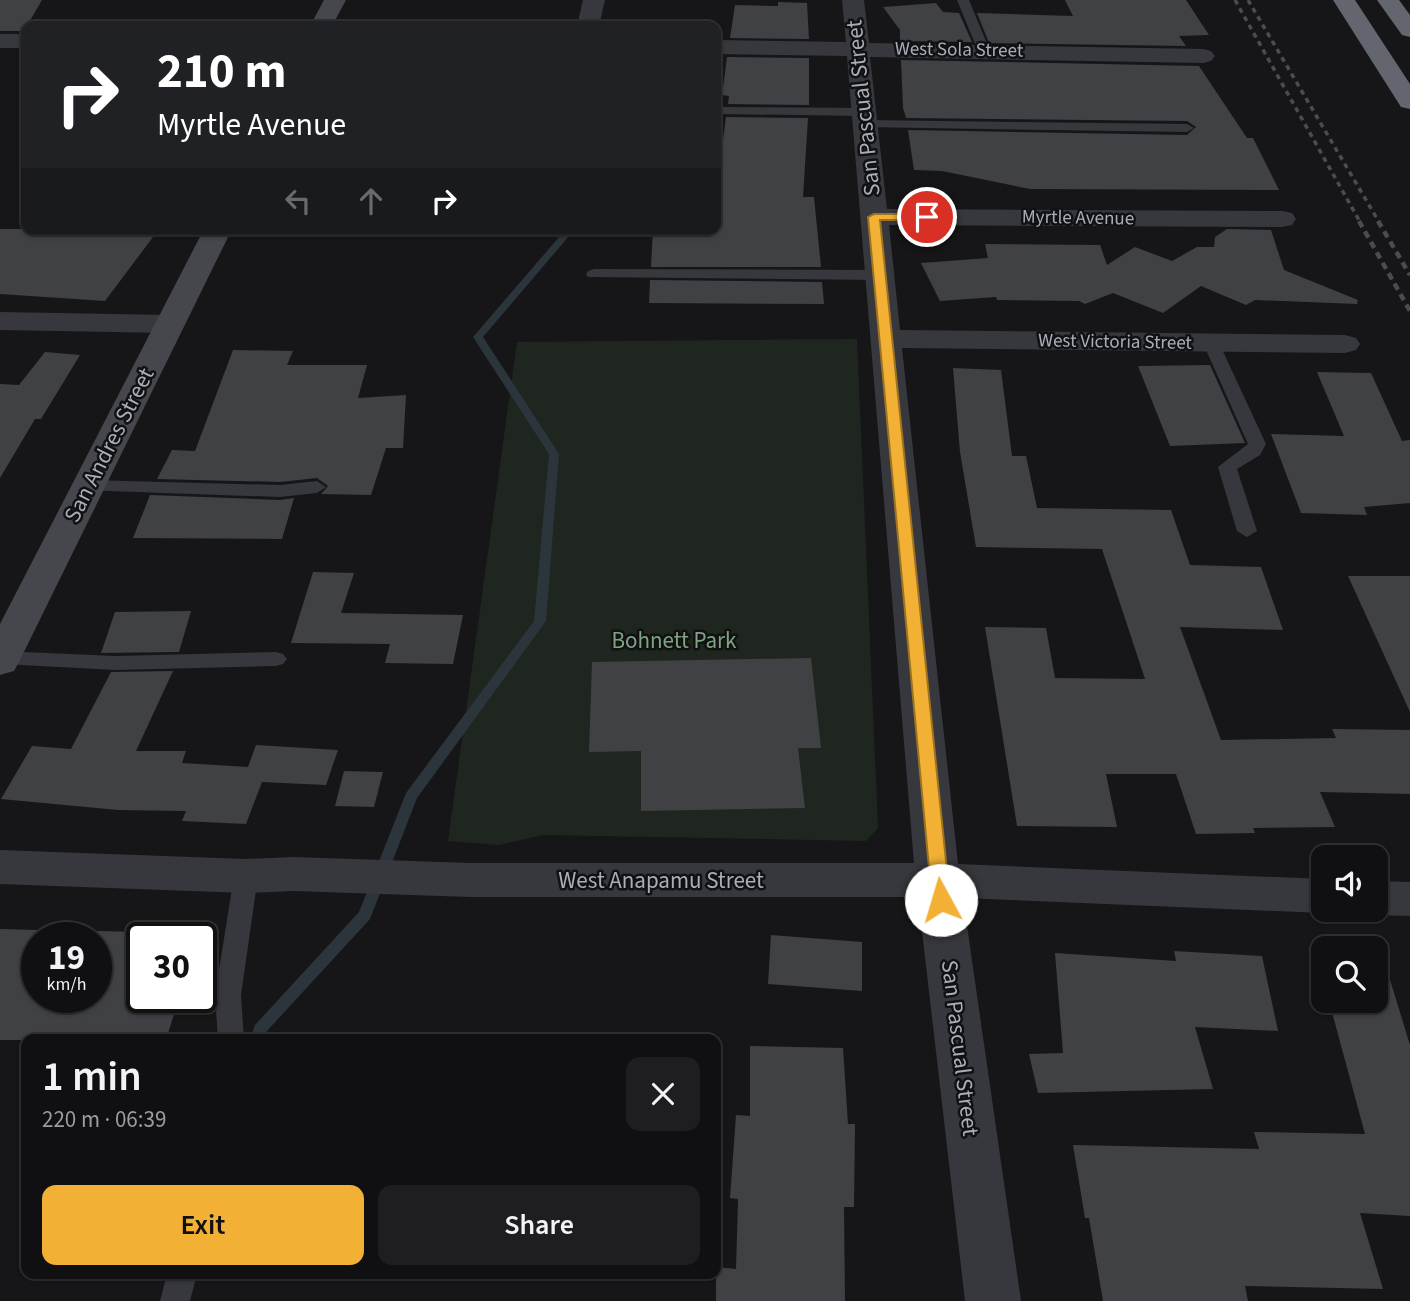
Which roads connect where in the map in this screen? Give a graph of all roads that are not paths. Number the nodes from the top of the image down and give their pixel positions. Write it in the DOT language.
graph roads {
  1 [pos="335,0"];
  2 [pos="594,0"];
  3 [pos="853,0"];
  4 [pos="963,0"];
  5 [pos="1344,0"];
  6 [pos="1388,0"];
  7 [pos="324,21"];
  8 [pos="589,21"];
  9 [pos="1410,30"];
  10 [pos="0,41"];
  11 [pos="21,41"];
  12 [pos="721,47"];
  13 [pos="857,48"];
  14 [pos="985,51"];
  15 [pos="1203,56"];
  16 [pos="1410,102"];
  17 [pos="721,111"];
  18 [pos="864,118"];
  19 [pos="1187,128"];
  20 [pos="874,217"];
  21 [pos="1282,219"];
  22 [pos="215,235"];
  23 [pos="594,274"];
  24 [pos="880,275"];
  25 [pos="0,321"];
  26 [pos="170,324"];
  27 [pos="886,339"];
  28 [pos="1211,343"];
  29 [pos="1345,344"];
  30 [pos="317,487"];
  31 [pos="86,491"];
  32 [pos="276,503"];
  33 [pos="1247,531"];
  34 [pos="276,659"];
  35 [pos="1,660"];
  36 [pos="0,867"];
  37 [pos="246,876"];
  38 [pos="938,880"];
  39 [pos="1311,896"];
  40 [pos="1388,898"];
  41 [pos="1410,899"];
  42 [pos="231,1034"];
  43 [pos="181,1279"];
  44 [pos="175,1301"];
  45 [pos="993,1301"];
  1 -- 7 [label="street"];
  2 -- 8 [label="street"];
  3 -- 13 [label="street, San Pascual Street"];
  4 -- 14 [label="lane"];
  5 -- 16 [label="highway"];
  6 -- 9 [label="highway"];
  10 -- 11 [label="street"];
  12 -- 13 [label="street, West Sola Street"];
  13 -- 14 [label="street, West Sola Street"];
  13 -- 18 [label="street, San Pascual Street"];
  14 -- 15 [label="street, West Sola Street"];
  17 -- 18 [label="lane"];
  18 -- 19 [label="lane"];
  18 -- 20 [label="street, San Pascual Street"];
  20 -- 21 [label="street, Myrtle Avenue"];
  20 -- 24 [label="street, San Pascual Street"];
  22 -- 26 [label="street, San Andres Street"];
  23 -- 24 [label="lane"];
  24 -- 27 [label="street, San Pascual Street"];
  25 -- 26 [label="street"];
  26 -- 31 [label="street, San Andres Street"];
  27 -- 28 [label="street, West Victoria Street"];
  27 -- 38 [label="street, San Pascual Street"];
  28 -- 29 [label="street, West Victoria Street"];
  28 -- 33 [label="lane"];
  30 -- 31 [label="lane"];
  31 -- 32 [label="lane"];
  31 -- 35 [label="street, San Andres Street"];
  34 -- 35 [label="lane"];
  36 -- 37 [label="street, West Anapamu Street"];
  37 -- 38 [label="street, West Anapamu Street"];
  37 -- 42 [label="lane"];
  38 -- 39 [label="street, West Anapamu Street"];
  38 -- 45 [label="street, San Pascual Street"];
  40 -- 41 [label="street"];
  43 -- 44 [label="lane"];
}
